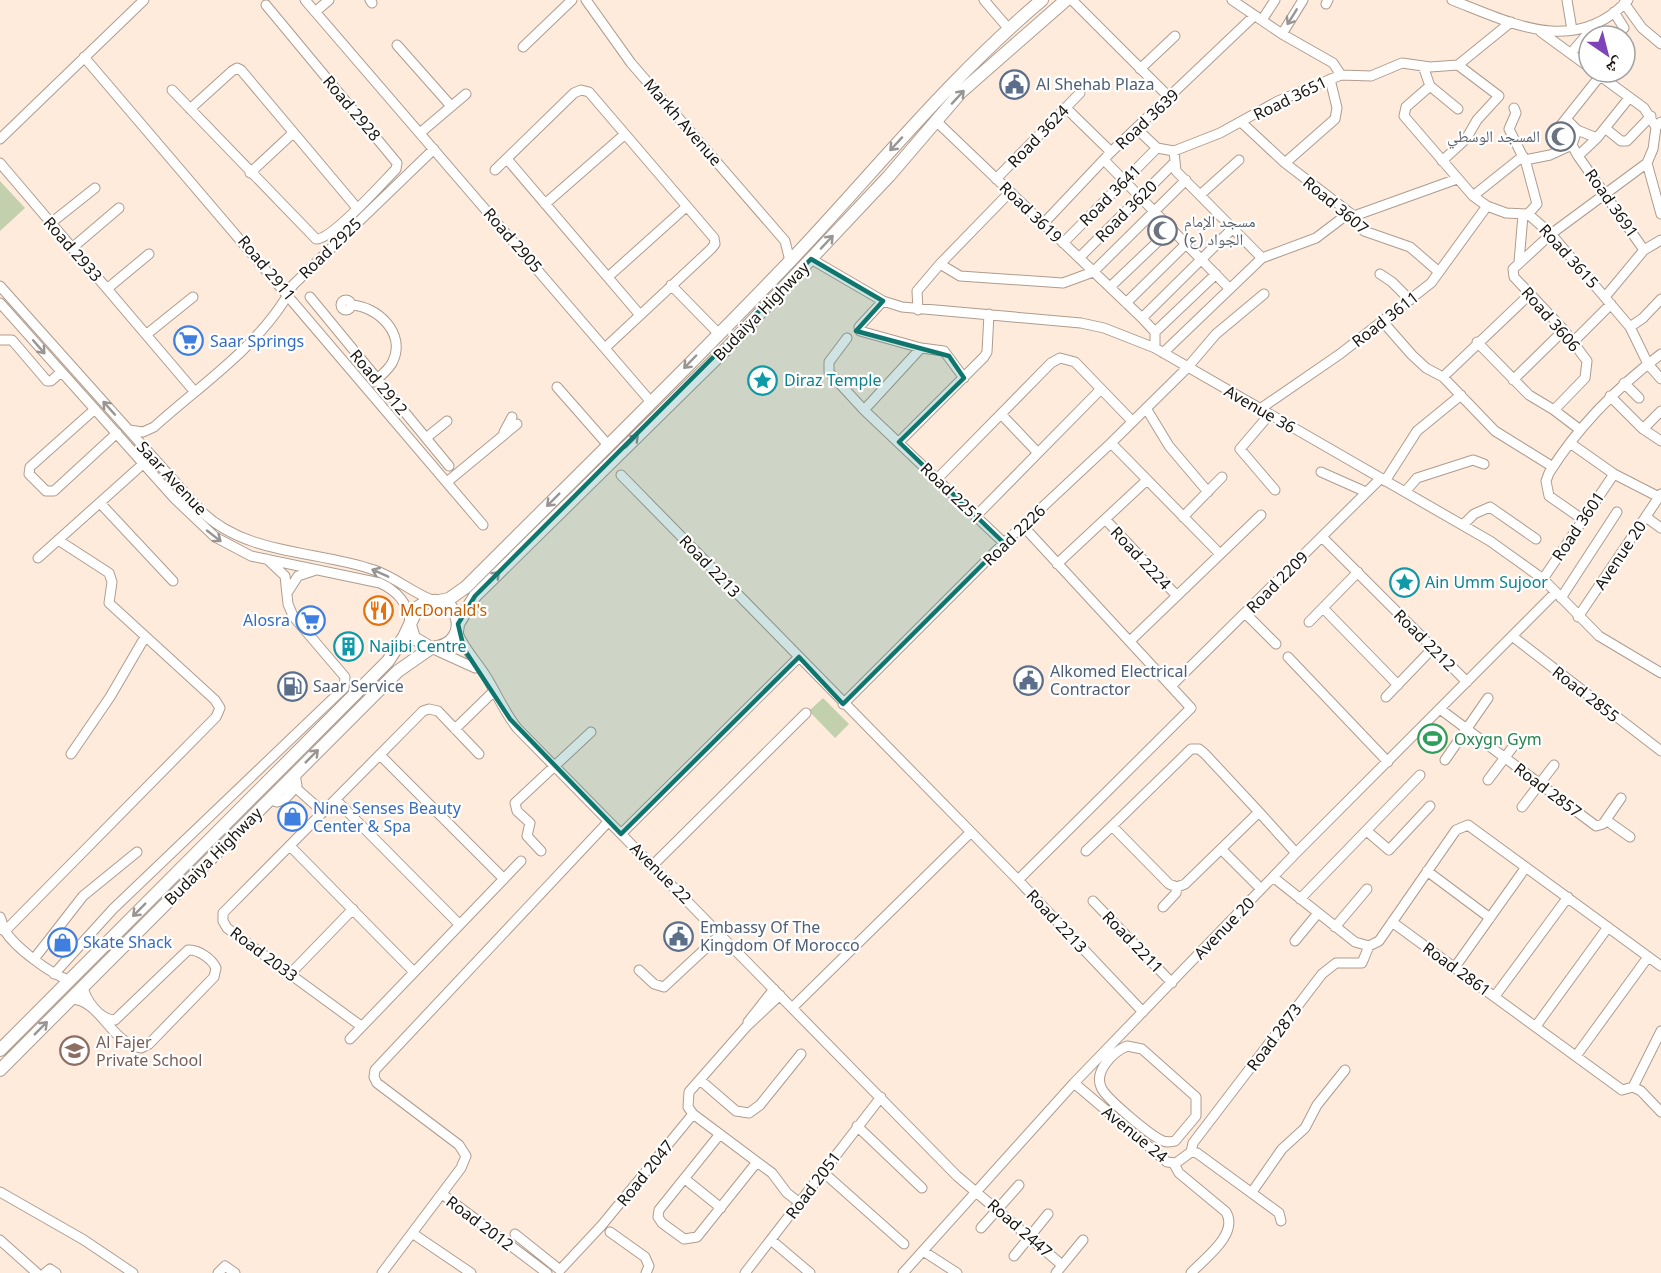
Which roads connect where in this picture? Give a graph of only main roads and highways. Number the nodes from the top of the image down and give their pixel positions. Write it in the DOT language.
graph roads {
  1 [pos="1042,0"];
  2 [pos="1066,0"];
  3 [pos="435,601"];
  4 [pos="410,622"];
  5 [pos="458,628"];
  6 [pos="431,648"];
  7 [pos="0,1050"];
  8 [pos="0,1070"];
  1 -- 3 [label="main road, Budaiya Highway, one-way"];
  5 -- 2 [label="main road, Budaiya Highway, one-way"];
  3 -- 4 [label="main road"];
  3 -- 5 [label="main road"];
  4 -- 6 [label="main road"];
  4 -- 7 [label="main road, Budaiya Highway, one-way"];
  5 -- 6 [label="main road"];
  8 -- 6 [label="main road, Budaiya Highway, one-way"];
}
